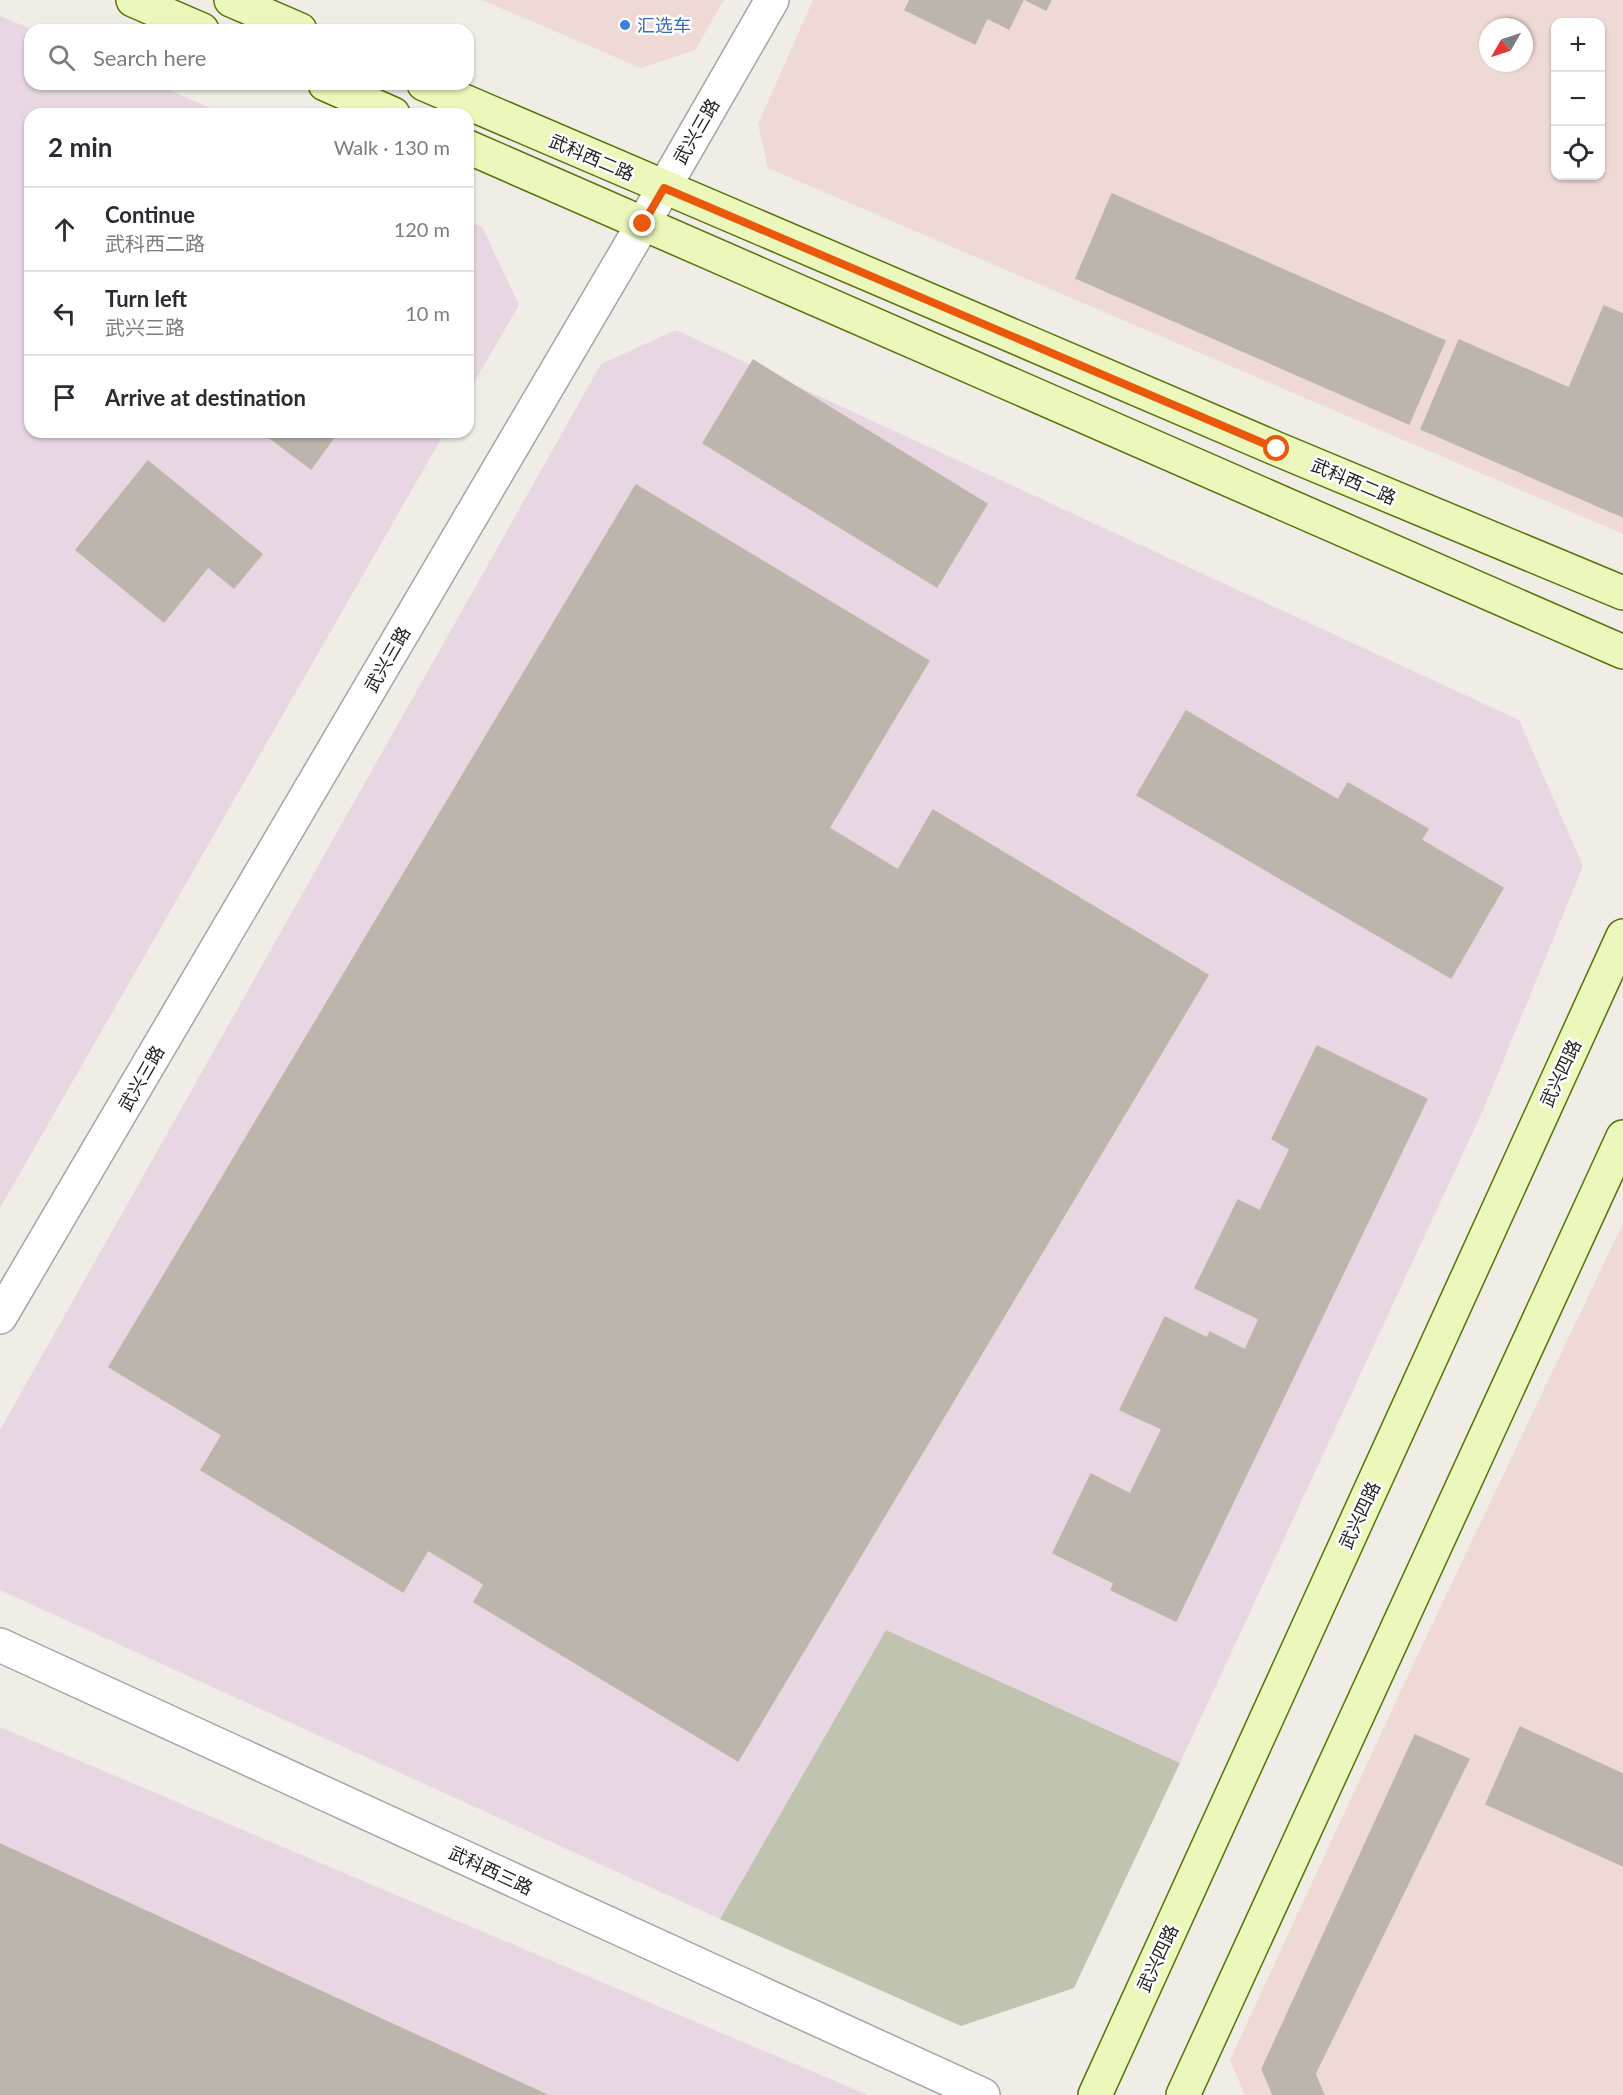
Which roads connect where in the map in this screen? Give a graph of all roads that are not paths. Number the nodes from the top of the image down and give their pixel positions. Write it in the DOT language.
graph roads {
  1 [pos="133,0"];
  2 [pos="231,0"];
  3 [pos="772,0"];
  4 [pos="188,24"];
  5 [pos="286,24"];
  6 [pos="339,90"];
  7 [pos="438,90"];
  8 [pos="379,108"];
  9 [pos="474,150"];
  10 [pos="664,188"];
  11 [pos="643,224"];
  12 [pos="1623,593"];
  13 [pos="1623,652"];
  14 [pos="1623,936"];
  15 [pos="1623,1137"];
  16 [pos="0,1317"];
  17 [pos="0,1645"];
  18 [pos="982,2095"];
  19 [pos="1095,2095"];
  20 [pos="1183,2095"];
  1 -- 4 [label="street"];
  2 -- 5 [label="street"];
  3 -- 10 [label="street, 武兴三路"];
  6 -- 8 [label="street"];
  7 -- 10 [label="street, 武科西二路"];
  9 -- 11 [label="street"];
  10 -- 11 [label="street, 武兴三路"];
  10 -- 12 [label="street, 武科西二路"];
  11 -- 13 [label="street"];
  11 -- 16 [label="street, 武兴三路"];
  14 -- 19 [label="street, 武兴四路"];
  15 -- 20 [label="street"];
  17 -- 18 [label="street, 武科西三路"];
}
